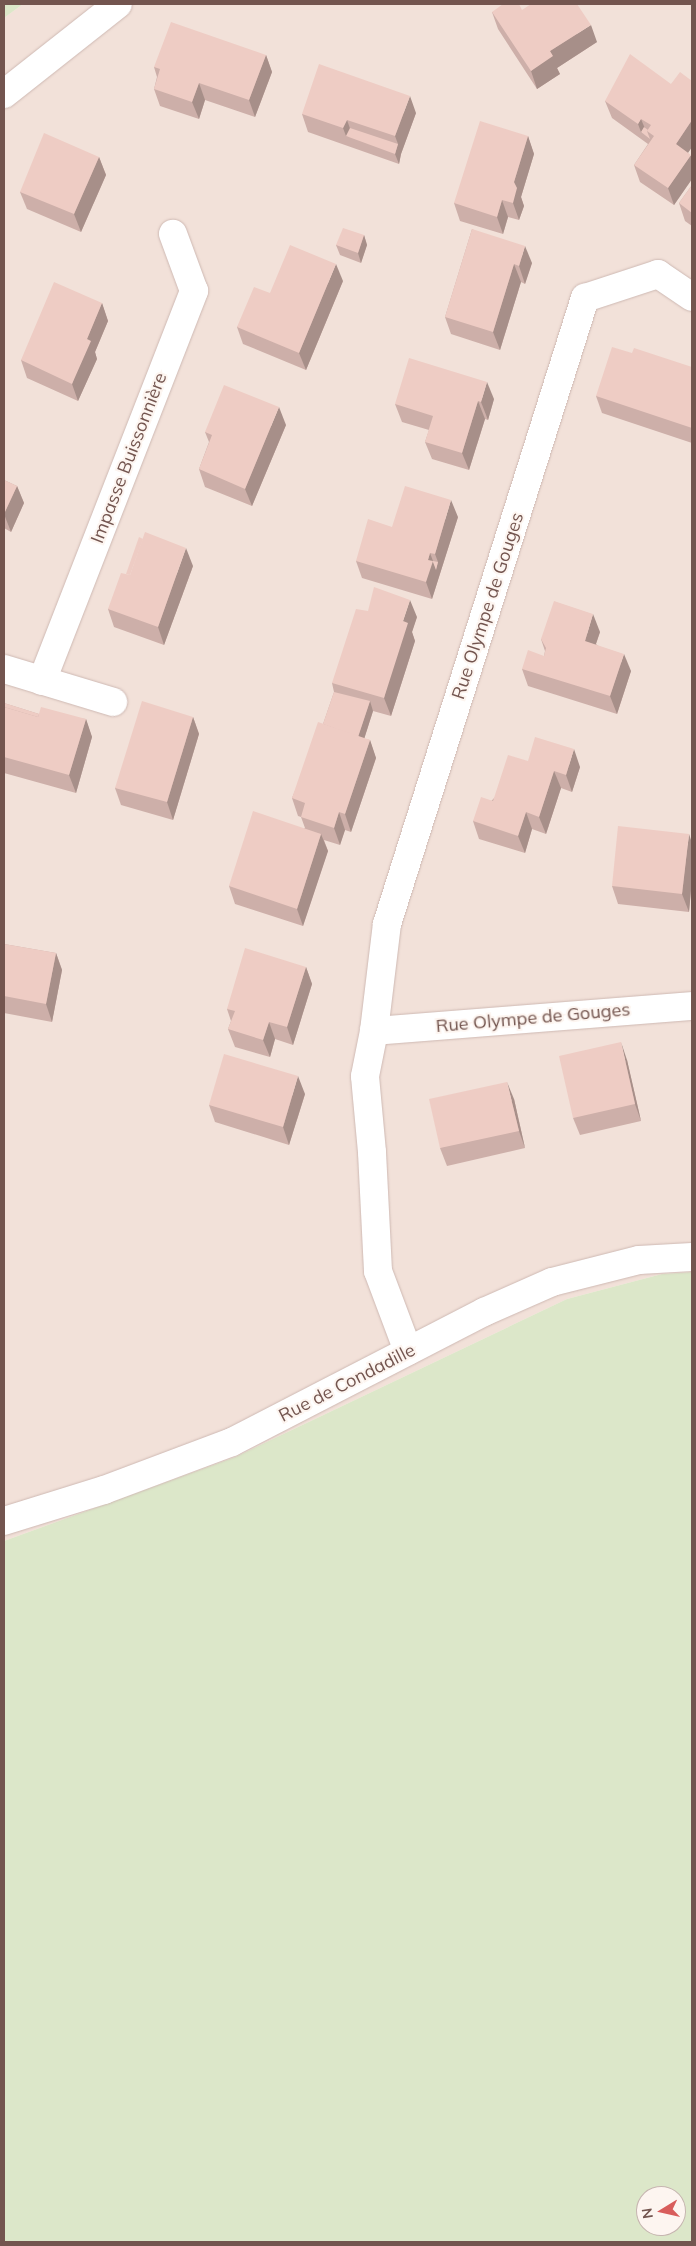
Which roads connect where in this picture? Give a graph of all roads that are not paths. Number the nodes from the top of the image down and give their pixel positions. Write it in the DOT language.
graph roads {
  1 [pos="118,4"];
  2 [pos="4,94"];
  3 [pos="173,234"];
  4 [pos="692,298"];
  5 [pos="4,669"];
  6 [pos="42,680"];
  7 [pos="113,702"];
  8 [pos="692,1006"];
  9 [pos="374,1031"];
  10 [pos="692,1257"];
  11 [pos="408,1351"];
  12 [pos="4,1521"];
  1 -- 2 [label="street"];
  3 -- 6 [label="street, Impasse Buissonnière"];
  4 -- 9 [label="street, Rue Olympe de Gouges"];
  5 -- 6 [label="street"];
  6 -- 7 [label="street"];
  8 -- 9 [label="street, Rue Olympe de Gouges"];
  9 -- 11 [label="street, Rue Olympe de Gouges"];
  10 -- 11 [label="street, Rue de Condadille"];
  11 -- 12 [label="street, Rue de Condadille"];
}
